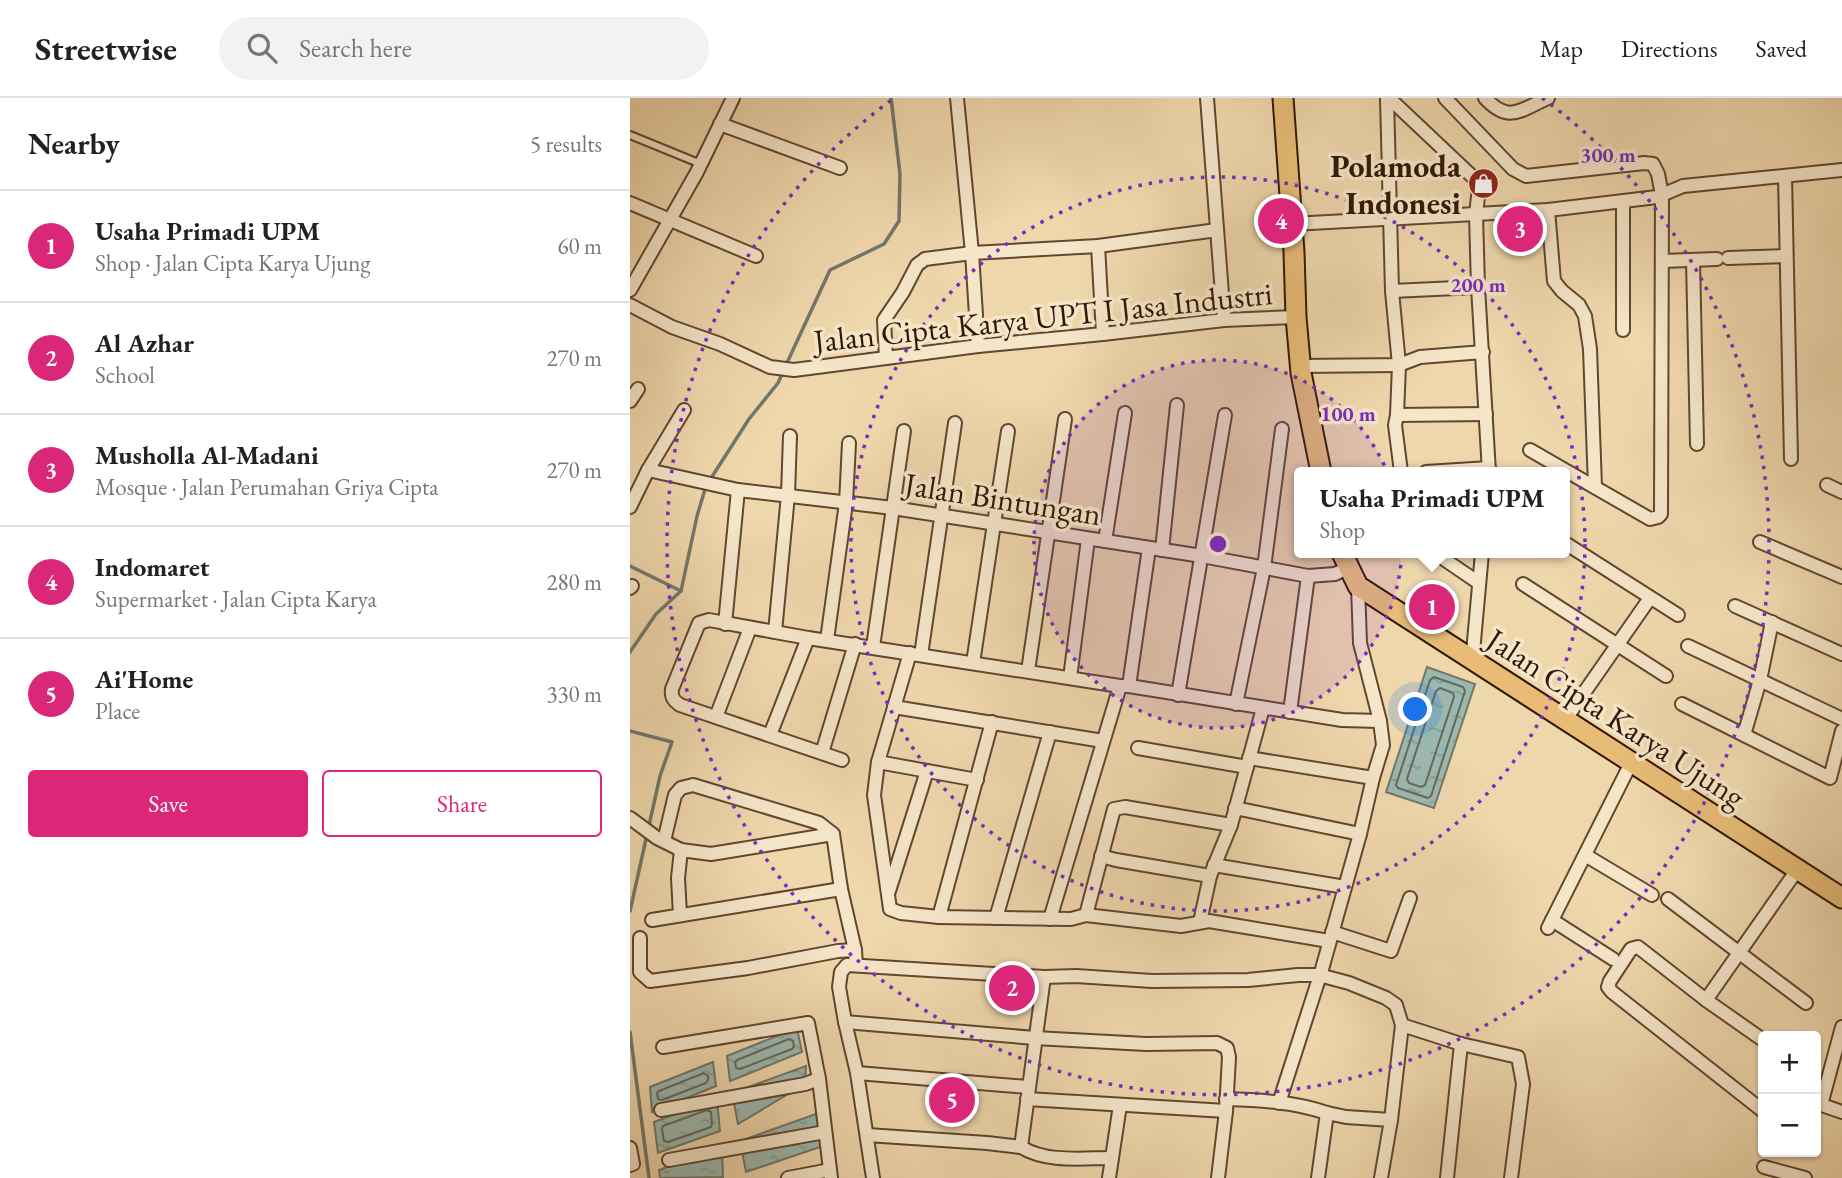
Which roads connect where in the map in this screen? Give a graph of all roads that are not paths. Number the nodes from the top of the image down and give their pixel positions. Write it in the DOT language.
graph roads {
  1 [pos="733,98"];
  2 [pos="957,98"];
  3 [pos="1207,98"];
  4 [pos="1283,98"];
  5 [pos="1388,98"];
  6 [pos="1445,98"];
  7 [pos="1485,98"];
  8 [pos="1548,98"];
  9 [pos="720,124"];
  10 [pos="630,135"];
  11 [pos="701,164"];
  12 [pos="839,168"];
  13 [pos="1842,170"];
  14 [pos="1785,176"];
  15 [pos="1662,195"];
  16 [pos="1623,202"];
  17 [pos="630,203"];
  18 [pos="1548,210"];
  19 [pos="1476,214"];
  20 [pos="1390,217"];
  21 [pos="670,220"];
  22 [pos="1292,224"];
  23 [pos="1217,230"];
  24 [pos="1098,246"];
  25 [pos="972,253"];
  26 [pos="756,256"];
  27 [pos="1786,256"];
  28 [pos="1693,260"];
  29 [pos="1662,261"];
  30 [pos="1478,287"];
  31 [pos="630,290"];
  32 [pos="1392,291"];
  33 [pos="630,305"];
  34 [pos="1296,317"];
  35 [pos="1224,320"];
  36 [pos="1623,330"];
  37 [pos="1104,334"];
  38 [pos="978,346"];
  39 [pos="1483,352"];
  40 [pos="886,358"];
  41 [pos="1399,365"];
  42 [pos="1301,366"];
  43 [pos="638,389"];
  44 [pos="630,401"];
  45 [pos="1177,405"];
  46 [pos="684,410"];
  47 [pos="1125,413"];
  48 [pos="1486,414"];
  49 [pos="1225,415"];
  50 [pos="1397,415"];
  51 [pos="1065,419"];
  52 [pos="955,423"];
  53 [pos="1282,429"];
  54 [pos="1008,431"];
  55 [pos="904,432"];
  56 [pos="790,436"];
  57 [pos="849,443"];
  58 [pos="1697,444"];
  59 [pos="1530,450"];
  60 [pos="1791,459"];
  61 [pos="1320,467"];
  62 [pos="1400,467"];
  63 [pos="1489,467"];
  64 [pos="1559,467"];
  65 [pos="648,470"];
  66 [pos="1570,473"];
  67 [pos="1826,485"];
  68 [pos="1595,488"];
  69 [pos="738,490"];
  70 [pos="1842,492"];
  71 [pos="789,495"];
  72 [pos="846,503"];
  73 [pos="630,507"];
  74 [pos="893,508"];
  75 [pos="941,516"];
  76 [pos="994,524"];
  77 [pos="1049,533"];
  78 [pos="1088,539"];
  79 [pos="1105,541"];
  80 [pos="1760,542"];
  81 [pos="1570,546"];
  82 [pos="1156,549"];
  83 [pos="1202,556"];
  84 [pos="1442,558"];
  85 [pos="1482,558"];
  86 [pos="1346,560"];
  87 [pos="1264,568"];
  88 [pos="1308,576"];
  89 [pos="1842,577"];
  90 [pos="1479,583"];
  91 [pos="1523,584"];
  92 [pos="1358,586"];
  93 [pos="1650,598"];
  94 [pos="1735,606"];
  95 [pos="1678,615"];
  96 [pos="1772,622"];
  97 [pos="725,624"];
  98 [pos="750,628"];
  99 [pos="775,632"];
  100 [pos="808,638"];
  101 [pos="827,640"];
  102 [pos="855,644"];
  103 [pos="1618,645"];
  104 [pos="1688,646"];
  105 [pos="873,647"];
  106 [pos="1473,652"];
  107 [pos="915,654"];
  108 [pos="1842,654"];
  109 [pos="973,663"];
  110 [pos="1028,671"];
  111 [pos="1665,676"];
  112 [pos="1070,678"];
  113 [pos="1760,680"];
  114 [pos="1125,686"];
  115 [pos="1178,695"];
  116 [pos="1237,704"];
  117 [pos="1682,704"];
  118 [pos="894,707"];
  119 [pos="1263,708"];
  120 [pos="1290,712"];
  121 [pos="716,717"];
  122 [pos="1842,719"];
  123 [pos="1565,720"];
  124 [pos="1380,721"];
  125 [pos="992,722"];
  126 [pos="1842,731"];
  127 [pos="1050,732"];
  128 [pos="770,735"];
  129 [pos="1744,735"];
  130 [pos="1103,741"];
  131 [pos="1138,748"];
  132 [pos="822,753"];
  133 [pos="842,760"];
  134 [pos="878,762"];
  135 [pos="1248,762"];
  136 [pos="1631,763"];
  137 [pos="927,771"];
  138 [pos="1373,778"];
  139 [pos="977,779"];
  140 [pos="1236,808"];
  141 [pos="630,818"];
  142 [pos="1231,825"];
  143 [pos="833,834"];
  144 [pos="1360,834"];
  145 [pos="661,840"];
  146 [pos="681,850"];
  147 [pos="1585,855"];
  148 [pos="1101,856"];
  149 [pos="1212,870"];
  150 [pos="1797,870"];
  151 [pos="1345,887"];
  152 [pos="841,889"];
  153 [pos="1841,892"];
  154 [pos="888,895"];
  155 [pos="1652,895"];
  156 [pos="1410,898"];
  157 [pos="1668,899"];
  158 [pos="680,915"];
  159 [pos="1086,915"];
  160 [pos="939,917"];
  161 [pos="996,918"];
  162 [pos="1050,919"];
  163 [pos="652,920"];
  164 [pos="1200,922"];
  165 [pos="1330,936"];
  166 [pos="640,938"];
  167 [pos="855,950"];
  168 [pos="1739,953"];
  169 [pos="1613,959"];
  170 [pos="856,965"];
  171 [pos="1319,975"];
  172 [pos="1044,977"];
  173 [pos="1706,999"];
  174 [pos="1806,1003"];
  175 [pos="845,1022"];
  176 [pos="1402,1025"];
  177 [pos="1842,1027"];
  178 [pos="1758,1036"];
  179 [pos="1035,1038"];
  180 [pos="1461,1044"];
  181 [pos="663,1047"];
  182 [pos="857,1073"];
  183 [pos="819,1079"];
  184 [pos="1028,1093"];
  185 [pos="1821,1094"];
  186 [pos="1279,1103"];
  187 [pos="1120,1105"];
  188 [pos="1226,1105"];
  189 [pos="1821,1105"];
  190 [pos="1758,1107"];
  191 [pos="661,1110"];
  192 [pos="1327,1112"];
  193 [pos="1842,1112"];
  194 [pos="1391,1121"];
  195 [pos="825,1132"];
  196 [pos="867,1135"];
  197 [pos="630,1147"];
  198 [pos="1021,1147"];
  199 [pos="1112,1158"];
  200 [pos="669,1160"];
  201 [pos="630,1165"];
  202 [pos="1764,1167"];
  203 [pos="830,1174"];
  204 [pos="788,1178"];
  205 [pos="873,1178"];
  206 [pos="1109,1178"];
  207 [pos="1218,1178"];
  208 [pos="1318,1178"];
  209 [pos="1381,1178"];
  210 [pos="1447,1178"];
  211 [pos="1511,1178"];
  212 [pos="1805,1178"];
  1 -- 9 [label="street"];
  2 -- 25 [label="street"];
  3 -- 23 [label="street"];
  4 -- 22 [label="main road"];
  5 -- 19 [label="street"];
  5 -- 20 [label="street"];
  6 -- 15 [label="street"];
  7 -- 8 [label="street"];
  9 -- 11 [label="street"];
  9 -- 12 [label="street"];
  10 -- 11 [label="lane"];
  11 -- 21 [label="street"];
  13 -- 14 [label="street"];
  14 -- 15 [label="street"];
  14 -- 27 [label="street"];
  15 -- 16 [label="street"];
  15 -- 29 [label="street"];
  16 -- 18 [label="street"];
  16 -- 36 [label="street"];
  17 -- 21 [label="street"];
  18 -- 19 [label="street"];
  18 -- 68 [label="street"];
  19 -- 20 [label="street"];
  19 -- 30 [label="street"];
  20 -- 22 [label="street"];
  20 -- 32 [label="street"];
  21 -- 26 [label="street"];
  21 -- 31 [label="street"];
  22 -- 34 [label="main road"];
  23 -- 24 [label="street"];
  23 -- 35 [label="street"];
  24 -- 25 [label="street"];
  24 -- 37 [label="street"];
  25 -- 38 [label="street"];
  25 -- 40 [label="street"];
  27 -- 28 [label="street"];
  27 -- 60 [label="street"];
  28 -- 29 [label="street"];
  28 -- 58 [label="street"];
  29 -- 68 [label="street"];
  30 -- 32 [label="street"];
  30 -- 39 [label="street"];
  32 -- 41 [label="street"];
  33 -- 40 [label="street, Jalan Cipta Karya UPT I Jasa Industri"];
  34 -- 35 [label="street, Jalan Cipta Karya UPT I Jasa Industri"];
  34 -- 42 [label="main road"];
  35 -- 37 [label="street, Jalan Cipta Karya UPT I Jasa Industri"];
  37 -- 38 [label="street, Jalan Cipta Karya UPT I Jasa Industri"];
  38 -- 40 [label="street, Jalan Cipta Karya UPT I Jasa Industri"];
  39 -- 41 [label="street"];
  39 -- 48 [label="street"];
  41 -- 42 [label="street"];
  41 -- 50 [label="street"];
  42 -- 61 [label="main road"];
  43 -- 44 [label="street"];
  45 -- 82 [label="street"];
  46 -- 65 [label="street"];
  47 -- 79 [label="street"];
  48 -- 50 [label="street"];
  48 -- 63 [label="street"];
  49 -- 83 [label="street"];
  50 -- 62 [label="street"];
  51 -- 77 [label="street"];
  52 -- 75 [label="street"];
  53 -- 87 [label="street"];
  54 -- 76 [label="street"];
  55 -- 74 [label="street"];
  56 -- 71 [label="street"];
  57 -- 72 [label="street"];
  59 -- 64 [label="street"];
  65 -- 69 [label="street, Jalan Bintungan"];
  65 -- 73 [label="street"];
  66 -- 68 [label="street"];
  67 -- 70 [label="street"];
  69 -- 71 [label="street, Jalan Bintungan"];
  69 -- 97 [label="street"];
  71 -- 72 [label="street, Jalan Bintungan"];
  71 -- 99 [label="street"];
  72 -- 74 [label="street, Jalan Bintungan"];
  72 -- 101 [label="street"];
  74 -- 75 [label="street, Jalan Bintungan"];
  74 -- 105 [label="street"];
  75 -- 76 [label="street, Jalan Bintungan"];
  75 -- 107 [label="street"];
  76 -- 77 [label="street, Jalan Bintungan"];
  76 -- 109 [label="street"];
  77 -- 78 [label="street, Jalan Bintungan"];
  77 -- 110 [label="street"];
  78 -- 79 [label="street, Jalan Bintungan"];
  78 -- 112 [label="street"];
  79 -- 82 [label="street, Jalan Bintungan"];
  80 -- 89 [label="street"];
  81 -- 93 [label="street"];
  82 -- 83 [label="street, Jalan Bintungan"];
  82 -- 114 [label="street"];
  83 -- 87 [label="street, Jalan Bintungan"];
  83 -- 115 [label="street"];
  84 -- 90 [label="street"];
  85 -- 90 [label="street"];
  86 -- 88 [label="street, Jalan Bintungan"];
  86 -- 92 [label="main road"];
  87 -- 88 [label="street, Jalan Bintungan"];
  87 -- 116 [label="street"];
  88 -- 120 [label="street"];
  90 -- 106 [label="street"];
  91 -- 103 [label="street"];
  92 -- 123 [label="main road, Jalan Cipta Karya Ujung"];
  92 -- 124 [label="street"];
  93 -- 95 [label="street"];
  93 -- 103 [label="street"];
  94 -- 96 [label="street"];
  96 -- 108 [label="street"];
  96 -- 113 [label="street"];
  97 -- 98 [label="street"];
  97 -- 121 [label="street"];
  98 -- 99 [label="street"];
  98 -- 121 [label="street"];
  99 -- 100 [label="street"];
  100 -- 101 [label="street"];
  100 -- 128 [label="street"];
  101 -- 102 [label="street"];
  102 -- 105 [label="street"];
  102 -- 132 [label="street"];
  103 -- 111 [label="street"];
  103 -- 123 [label="street"];
  104 -- 113 [label="street"];
  105 -- 107 [label="street"];
  107 -- 109 [label="street"];
  107 -- 118 [label="street"];
  109 -- 110 [label="street"];
  110 -- 112 [label="street"];
  112 -- 114 [label="street"];
  113 -- 122 [label="street"];
  113 -- 129 [label="street"];
  114 -- 115 [label="street"];
  114 -- 130 [label="street"];
  115 -- 116 [label="street"];
  116 -- 119 [label="street"];
  117 -- 129 [label="street"];
  118 -- 125 [label="street"];
  118 -- 134 [label="street"];
  119 -- 120 [label="street"];
  119 -- 135 [label="street"];
  120 -- 124 [label="street"];
  121 -- 128 [label="street"];
  123 -- 136 [label="main road, Jalan Cipta Karya Ujung"];
  124 -- 138 [label="street"];
  125 -- 127 [label="street"];
  125 -- 139 [label="street"];
  126 -- 129 [label="street"];
  127 -- 130 [label="street"];
  127 -- 161 [label="street"];
  128 -- 132 [label="street"];
  130 -- 162 [label="street"];
  131 -- 135 [label="street"];
  132 -- 133 [label="street"];
  134 -- 137 [label="street"];
  134 -- 154 [label="street"];
  135 -- 138 [label="street"];
  135 -- 140 [label="street"];
  136 -- 147 [label="street"];
  136 -- 150 [label="main road, Jalan Cipta Karya Ujung"];
  137 -- 139 [label="street"];
  137 -- 154 [label="street"];
  138 -- 144 [label="street"];
  139 -- 160 [label="street"];
  140 -- 142 [label="street"];
  140 -- 144 [label="street"];
  141 -- 145 [label="street"];
  142 -- 148 [label="street"];
  142 -- 149 [label="street"];
  143 -- 145 [label="street"];
  143 -- 146 [label="street"];
  143 -- 152 [label="street"];
  144 -- 151 [label="street"];
  145 -- 146 [label="street"];
  146 -- 158 [label="street"];
  147 -- 155 [label="street"];
  147 -- 169 [label="street"];
  148 -- 149 [label="street"];
  148 -- 159 [label="street"];
  149 -- 151 [label="street"];
  149 -- 164 [label="street"];
  150 -- 153 [label="main road, Jalan Cipta Karya Ujung"];
  150 -- 168 [label="street"];
  151 -- 165 [label="street"];
  152 -- 158 [label="street"];
  152 -- 167 [label="street"];
  154 -- 160 [label="street"];
  156 -- 165 [label="street"];
  157 -- 168 [label="street"];
  158 -- 163 [label="street"];
  159 -- 162 [label="street"];
  159 -- 164 [label="street"];
  160 -- 161 [label="street"];
  161 -- 162 [label="street"];
  164 -- 165 [label="street"];
  165 -- 171 [label="street"];
  166 -- 167 [label="street"];
  167 -- 170 [label="street"];
  168 -- 173 [label="street"];
  168 -- 174 [label="street"];
  170 -- 172 [label="street"];
  170 -- 175 [label="street"];
  171 -- 172 [label="street"];
  171 -- 176 [label="street"];
  171 -- 186 [label="street"];
  172 -- 179 [label="street"];
  173 -- 178 [label="street"];
  173 -- 190 [label="street"];
  175 -- 179 [label="street"];
  175 -- 182 [label="street"];
  176 -- 180 [label="street"];
  176 -- 194 [label="street"];
  177 -- 185 [label="street"];
  179 -- 184 [label="street"];
  179 -- 188 [label="street"];
  180 -- 210 [label="street"];
  180 -- 211 [label="street"];
  181 -- 183 [label="street"];
  182 -- 184 [label="street"];
  182 -- 196 [label="street"];
  183 -- 191 [label="street"];
  183 -- 195 [label="street"];
  184 -- 187 [label="street"];
  184 -- 198 [label="street"];
  186 -- 188 [label="street"];
  186 -- 192 [label="street"];
  187 -- 188 [label="street"];
  187 -- 199 [label="street"];
  188 -- 207 [label="street"];
  189 -- 193 [label="street"];
  192 -- 194 [label="street"];
  192 -- 208 [label="street"];
  194 -- 209 [label="street"];
  195 -- 200 [label="street"];
  195 -- 203 [label="street"];
  196 -- 198 [label="street"];
  196 -- 205 [label="street"];
  197 -- 201 [label="street"];
  198 -- 199 [label="street"];
  199 -- 206 [label="street"];
  202 -- 212 [label="street"];
  203 -- 204 [label="street"];
}
